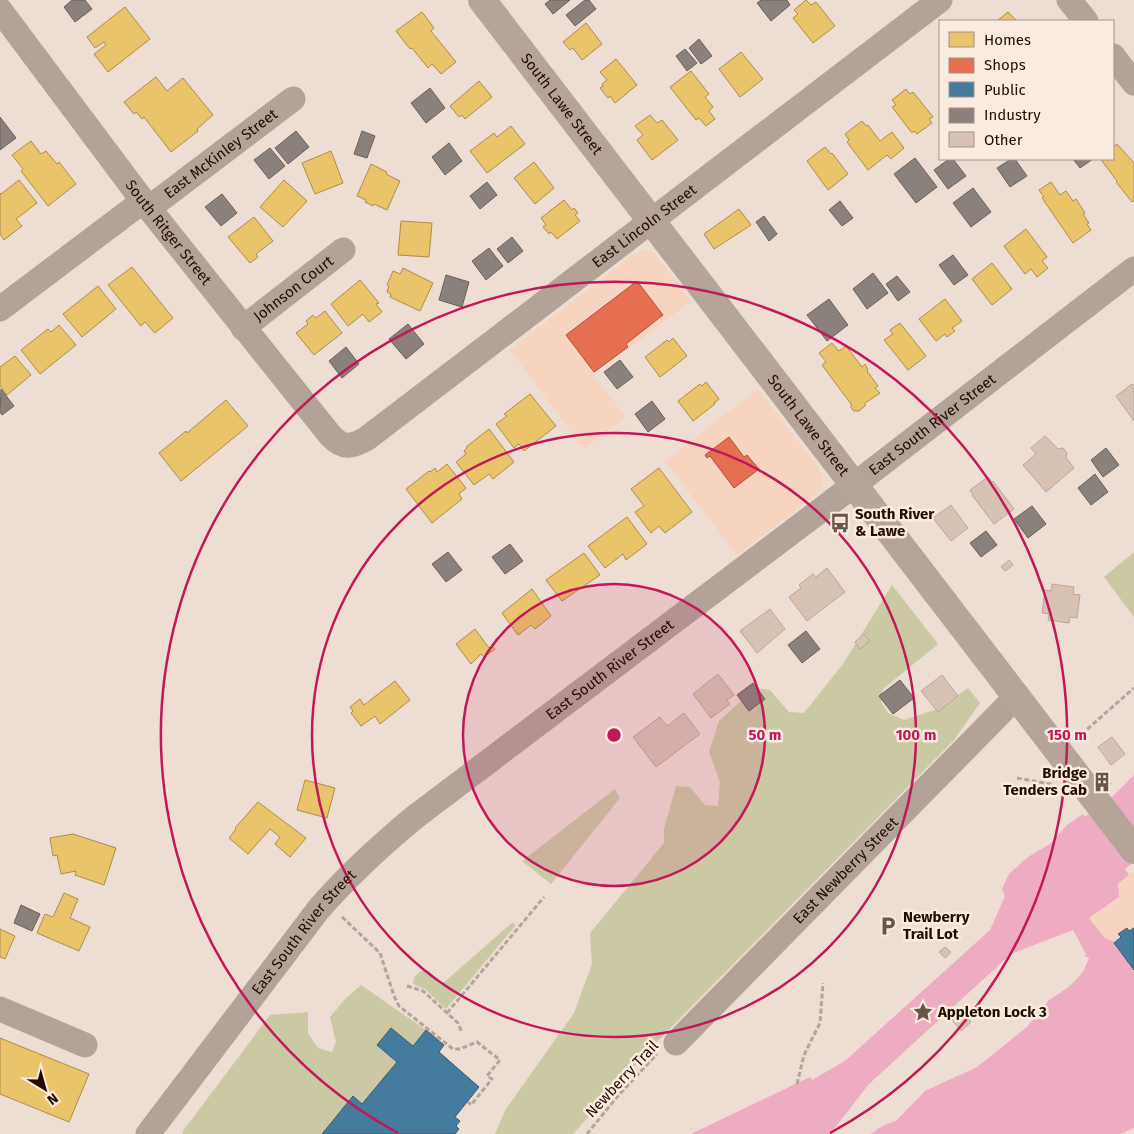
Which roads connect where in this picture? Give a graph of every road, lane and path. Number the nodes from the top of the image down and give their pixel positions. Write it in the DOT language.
graph roads {
  1 [pos="482,0"];
  2 [pos="940,0"];
  3 [pos="1069,0"];
  4 [pos="0,10"];
  5 [pos="1085,20"];
  6 [pos="1114,57"];
  7 [pos="1134,83"];
  8 [pos="293,99"];
  9 [pos="146,204"];
  10 [pos="652,220"];
  11 [pos="343,250"];
  12 [pos="1134,268"];
  13 [pos="0,309"];
  14 [pos="243,328"];
  15 [pos="346,446"];
  16 [pos="854,485"];
  17 [pos="1134,688"];
  18 [pos="1016,697"];
  19 [pos="1060,754"];
  20 [pos="1017,778"];
  21 [pos="1050,784"];
  22 [pos="1134,850"];
  23 [pos="544,897"];
  24 [pos="342,917"];
  25 [pos="823,983"];
  26 [pos="407,986"];
  27 [pos="0,1009"];
  28 [pos="447,1013"];
  29 [pos="462,1033"];
  30 [pos="676,1043"];
  31 [pos="85,1045"];
  32 [pos="797,1084"];
  33 [pos="468,1102"];
  34 [pos="148,1134"];
  35 [pos="586,1134"];
  1 -- 10 [label="main road, South Lawe Street"];
  2 -- 10 [label="street, East Lincoln Street"];
  3 -- 5 [label="street"];
  4 -- 9 [label="street, South Ritger Street"];
  6 -- 7 [label="street"];
  8 -- 9 [label="street, East McKinley Street"];
  9 -- 13 [label="street, East McKinley Street"];
  9 -- 14 [label="street, South Ritger Street"];
  10 -- 15 [label="street, East Lincoln Street"];
  10 -- 16 [label="main road, South Lawe Street"];
  11 -- 14 [label="street, Johnson Court"];
  12 -- 16 [label="street, East South River Street"];
  14 -- 15 [label="street, South Ritger Street"];
  16 -- 18 [label="main road, South Lawe Street"];
  16 -- 34 [label="street, East South River Street"];
  17 -- 19 [label="path"];
  18 -- 19 [label="main road, South Lawe Street"];
  18 -- 30 [label="street, East Newberry Street"];
  19 -- 22 [label="main road, South Lawe Street"];
  20 -- 21 [label="path"];
  23 -- 28 [label="path"];
  24 -- 33 [label="path"];
  25 -- 32 [label="path"];
  26 -- 28 [label="path"];
  27 -- 31 [label="street"];
  28 -- 29 [label="path"];
  30 -- 35 [label="path, Newberry Trail"];
}
